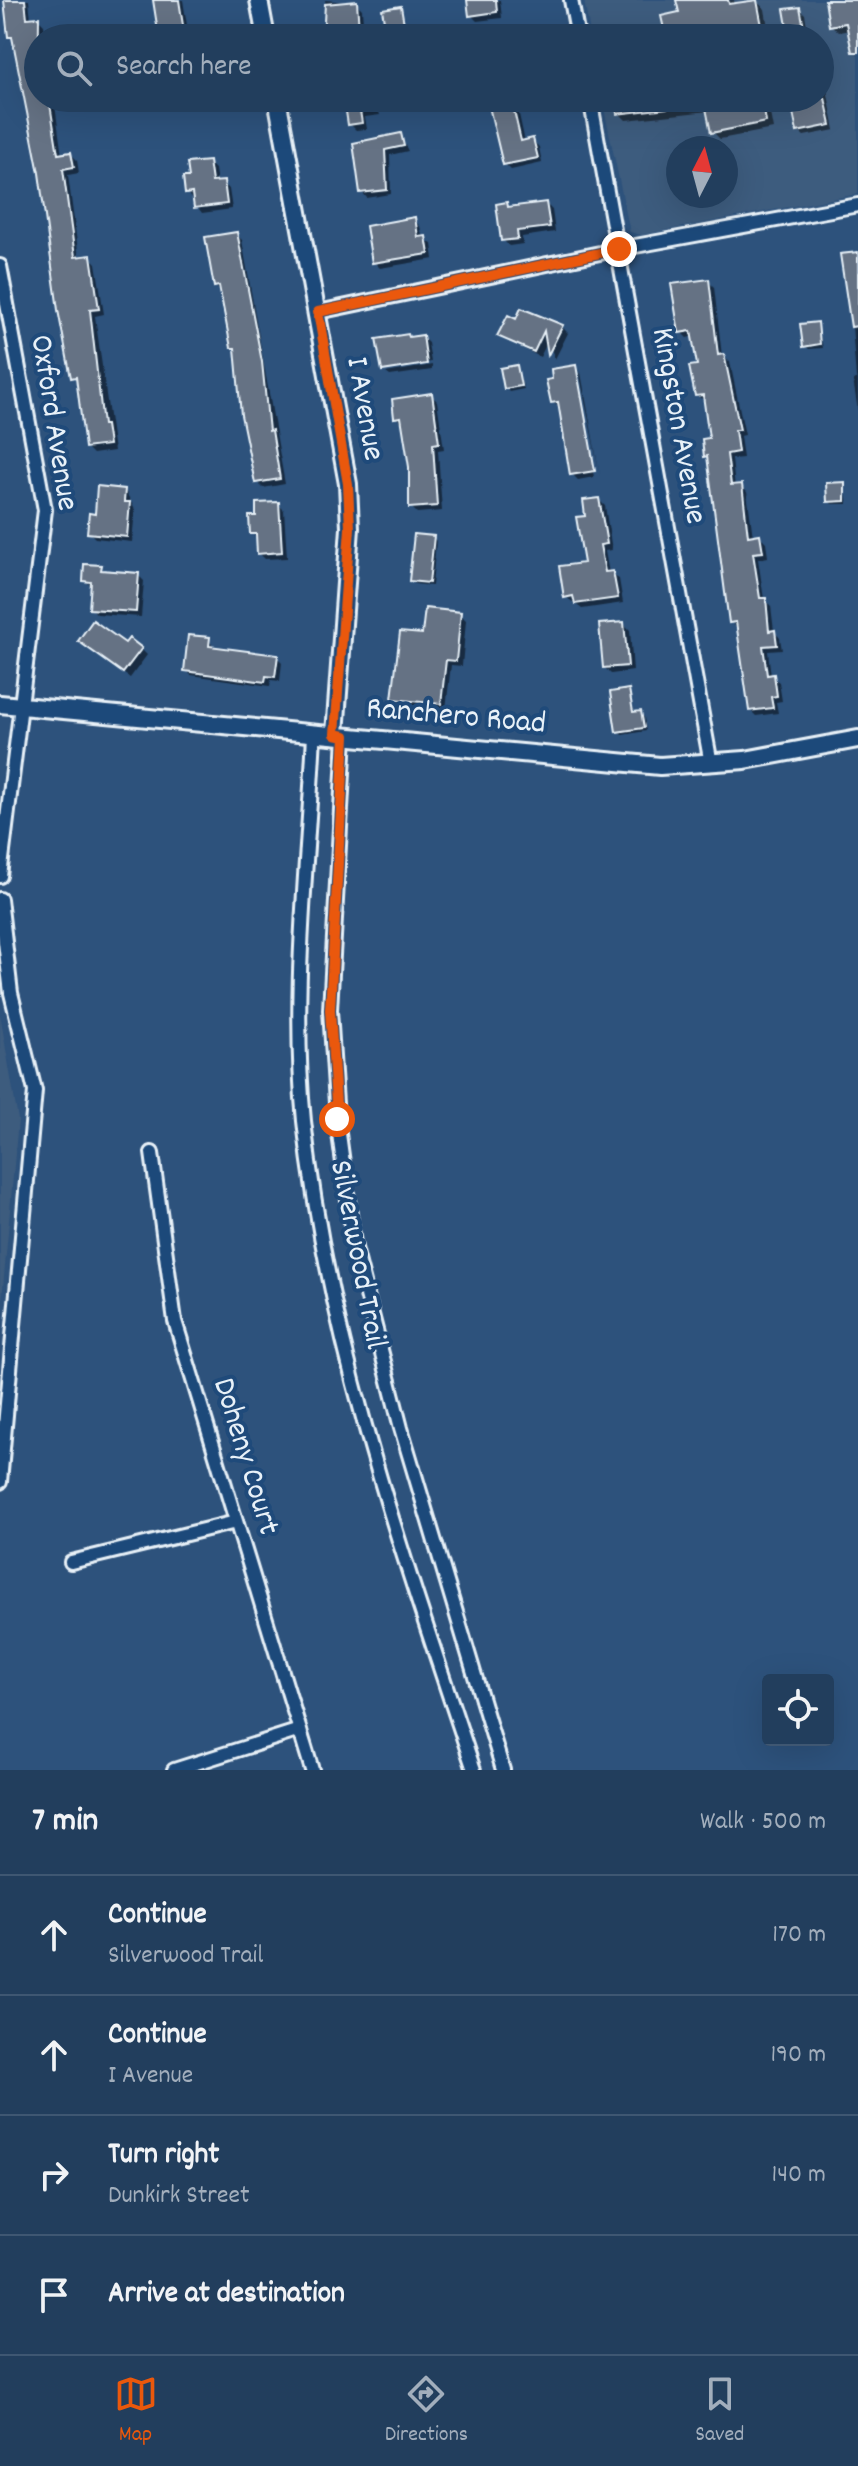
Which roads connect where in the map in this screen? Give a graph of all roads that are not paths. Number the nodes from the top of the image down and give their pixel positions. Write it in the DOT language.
graph roads {
  1 [pos="259,0"];
  2 [pos="571,0"];
  3 [pos="263,24"];
  4 [pos="575,24"];
  5 [pos="280,112"];
  6 [pos="593,112"];
  7 [pos="858,205"];
  8 [pos="619,249"];
  9 [pos="0,266"];
  10 [pos="318,312"];
  11 [pos="0,704"];
  12 [pos="20,705"];
  13 [pos="314,734"];
  14 [pos="340,735"];
  15 [pos="858,739"];
  16 [pos="711,764"];
  17 [pos="0,876"];
  18 [pos="0,899"];
  19 [pos="152,1153"];
  20 [pos="2,1457"];
  21 [pos="0,1482"];
  22 [pos="236,1522"];
  23 [pos="71,1562"];
  24 [pos="300,1730"];
  25 [pos="174,1770"];
  26 [pos="312,1770"];
  27 [pos="474,1770"];
  28 [pos="503,1770"];
  1 -- 3 [label="main road"];
  2 -- 4 [label="street"];
  5 -- 10 [label="main road, I Avenue"];
  6 -- 8 [label="street, Kingston Avenue"];
  7 -- 8 [label="street"];
  8 -- 10 [label="street"];
  8 -- 16 [label="street, Kingston Avenue"];
  9 -- 12 [label="street, Oxford Avenue"];
  10 -- 14 [label="main road, I Avenue"];
  11 -- 12 [label="main road, Ranchero Road"];
  12 -- 13 [label="main road, Ranchero Road"];
  12 -- 17 [label="street, Oxford Avenue"];
  13 -- 14 [label="main road, Ranchero Road"];
  13 -- 27 [label="street, Silverwood Trail"];
  14 -- 16 [label="main road, Ranchero Road"];
  14 -- 28 [label="street, Silverwood Trail"];
  15 -- 16 [label="main road, Ranchero Road"];
  18 -- 20 [label="street"];
  19 -- 22 [label="street, Doheny Court"];
  20 -- 21 [label="street"];
  22 -- 23 [label="street"];
  22 -- 24 [label="street, Doheny Court"];
  24 -- 25 [label="street"];
  24 -- 26 [label="street, Doheny Court"];
}
